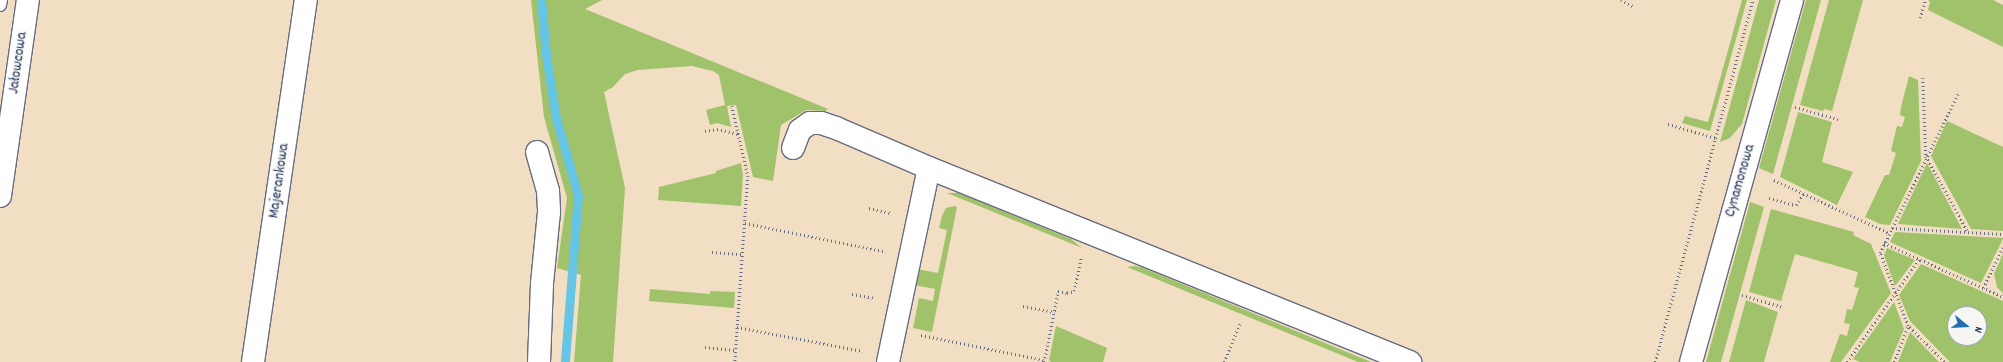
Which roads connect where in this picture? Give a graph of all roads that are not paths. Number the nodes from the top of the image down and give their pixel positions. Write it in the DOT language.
graph roads {
  1 [pos="1,0"];
  2 [pos="28,0"];
  3 [pos="306,0"];
  4 [pos="1792,0"];
  5 [pos="0,5"];
  6 [pos="793,148"];
  7 [pos="537,152"];
  8 [pos="929,168"];
  9 [pos="0,196"];
  10 [pos="253,362"];
  11 [pos="539,362"];
  12 [pos="888,362"];
  13 [pos="1410,362"];
  14 [pos="1691,362"];
  1 -- 5 [label="lane"];
  2 -- 9 [label="street, Jałowcowa"];
  3 -- 10 [label="street, Majerankowa"];
  4 -- 14 [label="street, Cynamonowa"];
  6 -- 8 [label="street"];
  7 -- 11 [label="street"];
  8 -- 12 [label="street"];
  8 -- 13 [label="street"];
}
